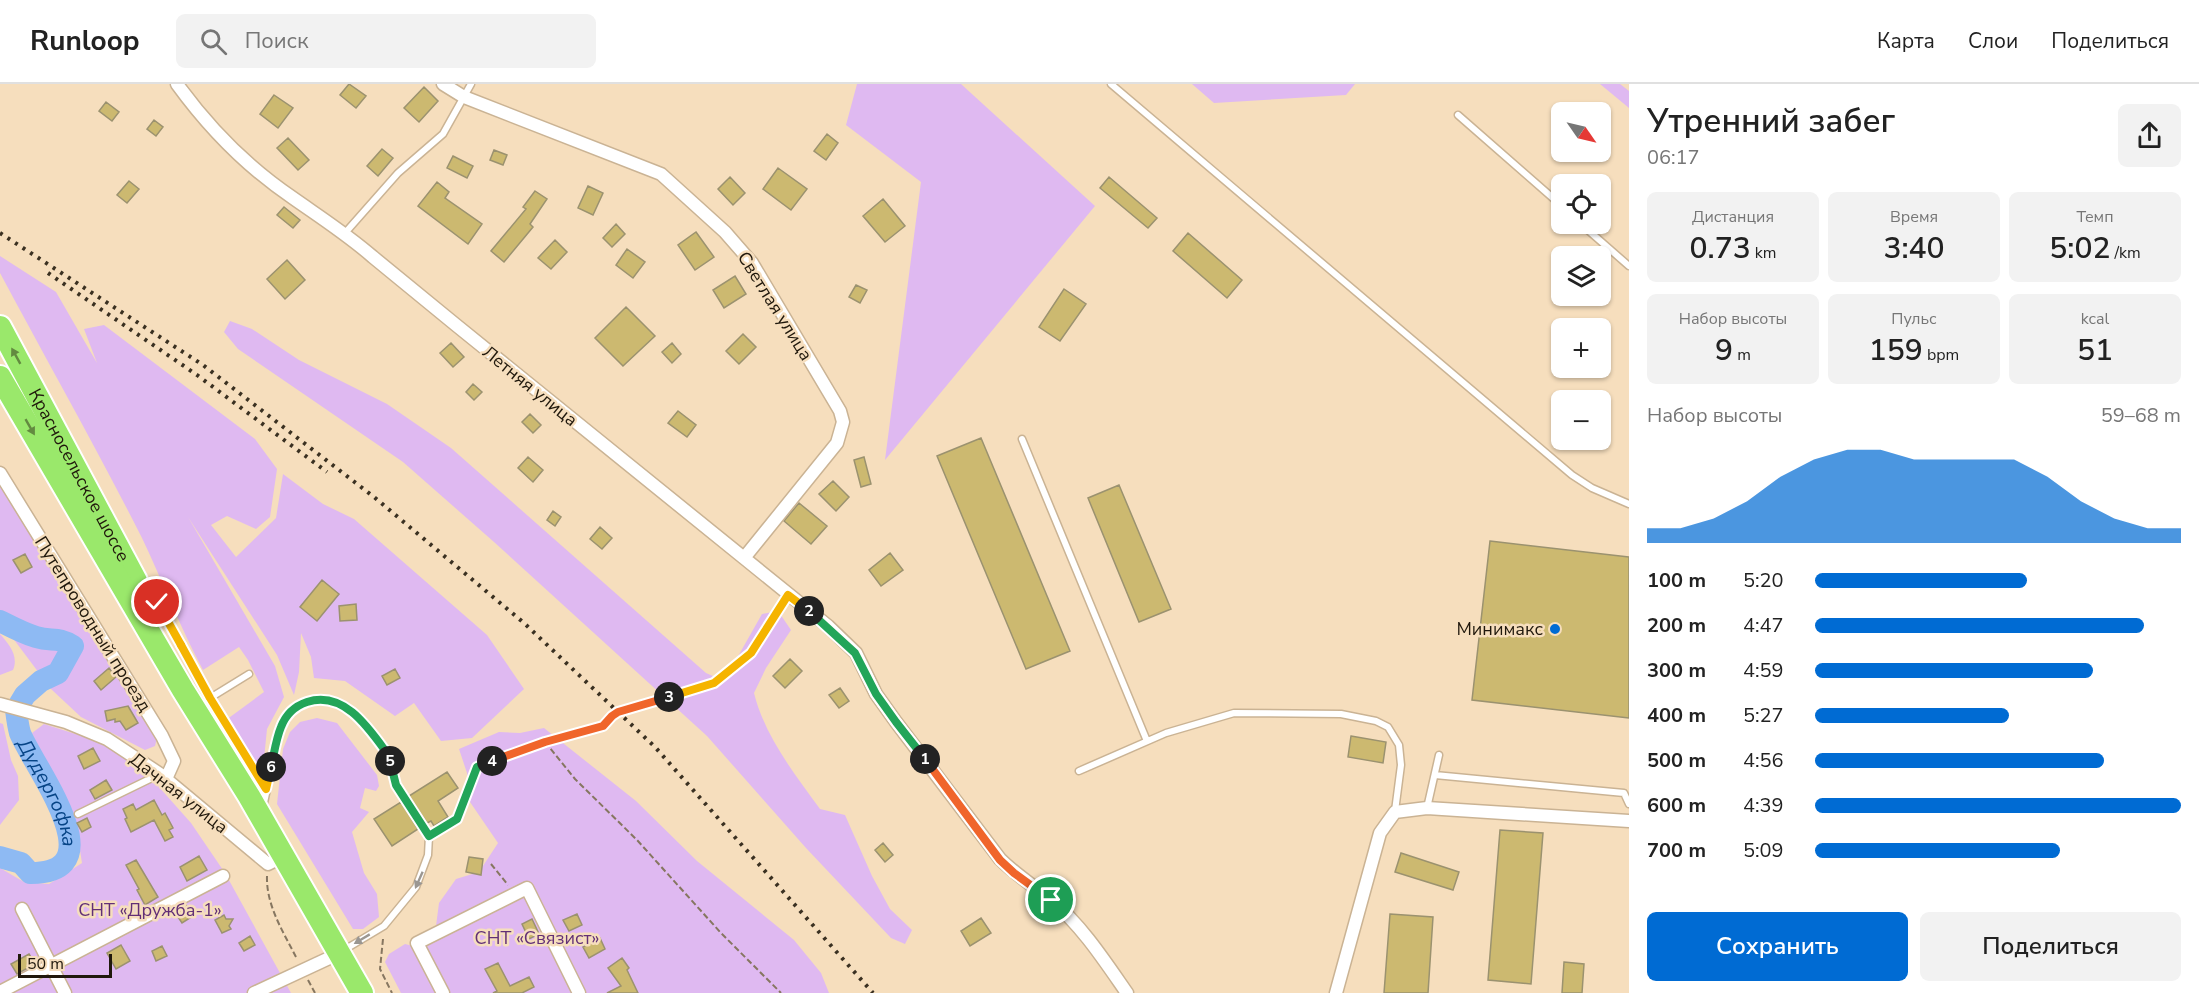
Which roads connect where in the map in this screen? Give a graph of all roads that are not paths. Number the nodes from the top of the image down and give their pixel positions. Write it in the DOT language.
graph roads {
  1 [pos="177,84"];
  2 [pos="443,84"];
  3 [pos="471,84"];
  4 [pos="1111,84"];
  5 [pos="464,97"];
  6 [pos="1458,115"];
  7 [pos="1551,196"];
  8 [pos="345,233"];
  9 [pos="1592,234"];
  10 [pos="1629,266"];
  11 [pos="0,327"];
  12 [pos="0,377"];
  13 [pos="1022,439"];
  14 [pos="0,473"];
  15 [pos="1629,504"];
  16 [pos="744,558"];
  17 [pos="249,675"];
  18 [pos="196,699"];
  19 [pos="0,704"];
  20 [pos="1148,741"];
  21 [pos="1439,755"];
  22 [pos="1078,771"];
  23 [pos="1435,775"];
  24 [pos="163,776"];
  25 [pos="1629,804"];
  26 [pos="1427,808"];
  27 [pos="1395,812"];
  28 [pos="78,814"];
  29 [pos="261,816"];
  30 [pos="1629,821"];
  31 [pos="276,860"];
  32 [pos="223,876"];
  33 [pos="22,909"];
  34 [pos="340,953"];
  35 [pos="51,966"];
  36 [pos="0,992"];
  37 [pos="65,993"];
  38 [pos="254,993"];
  39 [pos="362,993"];
  40 [pos="443,993"];
  41 [pos="579,993"];
  42 [pos="1127,993"];
  43 [pos="1336,993"];
  1 -- 8 [label="street, Летняя улица"];
  2 -- 5 [label="street, Светлая улица"];
  3 -- 5 [label="lane"];
  4 -- 15 [label="lane"];
  5 -- 8 [label="lane"];
  5 -- 16 [label="street, Светлая улица"];
  6 -- 7 [label="lane"];
  8 -- 16 [label="street, Летняя улица"];
  9 -- 10 [label="lane"];
  18 -- 11 [label="highway, Красносельское шоссе, one-way"];
  12 -- 18 [label="highway, Красносельское шоссе, one-way"];
  13 -- 20 [label="lane"];
  14 -- 24 [label="street, Путепроводный проезд"];
  16 -- 42 [label="street, Летняя улица"];
  17 -- 18 [label="lane"];
  18 -- 29 [label="highway, Красносельское шоссе"];
  19 -- 24 [label="street, Дачная улица"];
  20 -- 22 [label="lane"];
  20 -- 27 [label="lane"];
  21 -- 23 [label="lane"];
  23 -- 25 [label="lane"];
  23 -- 26 [label="lane"];
  24 -- 28 [label="lane"];
  24 -- 31 [label="street, Дачная улица"];
  26 -- 27 [label="street"];
  26 -- 30 [label="street"];
  27 -- 43 [label="street"];
  29 -- 31 [label="highway, Красносельское шоссе"];
  29 -- 34 [label="lane, one-way"];
  31 -- 34 [label="highway, Красносельское шоссе"];
  32 -- 35 [label="street"];
  33 -- 35 [label="street"];
  34 -- 38 [label="street"];
  34 -- 39 [label="highway, Красносельское шоссе"];
  35 -- 36 [label="street"];
  35 -- 37 [label="street"];
  40 -- 41 [label="street"];
}
